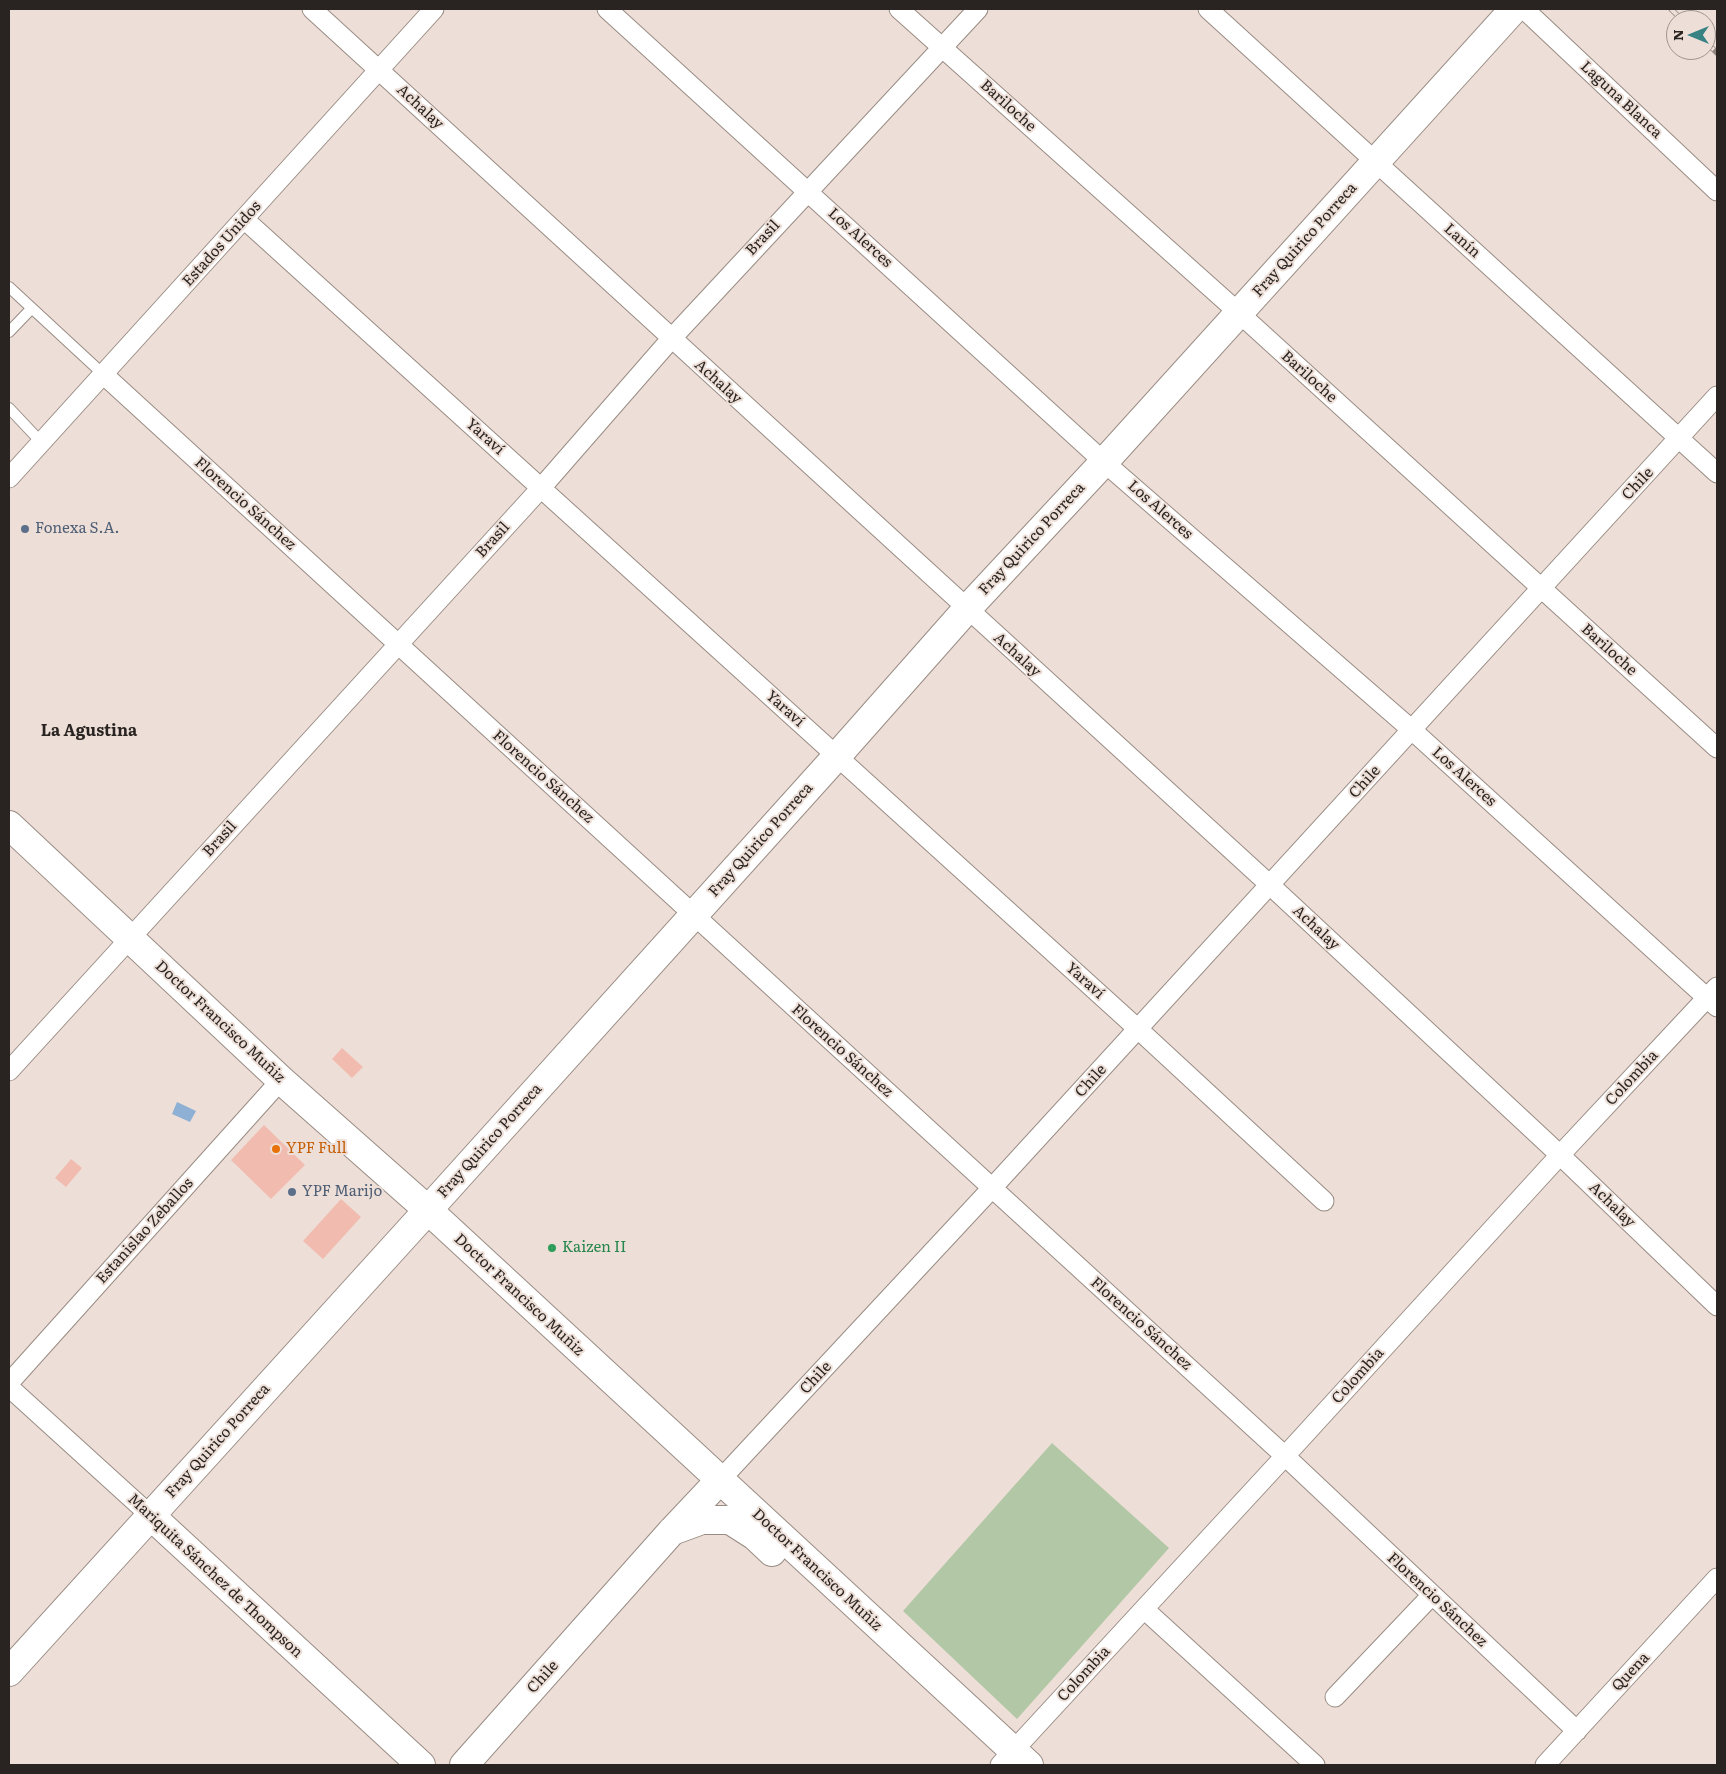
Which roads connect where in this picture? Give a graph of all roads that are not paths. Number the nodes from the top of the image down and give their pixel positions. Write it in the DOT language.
graph roads {
  1 [pos="312,9"];
  2 [pos="434,9"];
  3 [pos="607,9"];
  4 [pos="898,9"];
  5 [pos="978,9"];
  6 [pos="1208,9"];
  7 [pos="1514,9"];
  8 [pos="1524,9"];
  9 [pos="942,48"];
  10 [pos="380,70"];
  11 [pos="1376,162"];
  12 [pos="808,190"];
  13 [pos="1717,191"];
  14 [pos="244,219"];
  15 [pos="9,287"];
  16 [pos="32,308"];
  17 [pos="1239,313"];
  18 [pos="9,332"];
  19 [pos="671,339"];
  20 [pos="103,374"];
  21 [pos="1717,396"];
  22 [pos="9,408"];
  23 [pos="1679,439"];
  24 [pos="41,442"];
  25 [pos="1104,462"];
  26 [pos="1717,473"];
  27 [pos="9,478"];
  28 [pos="541,488"];
  29 [pos="1542,589"];
  30 [pos="967,609"];
  31 [pos="398,644"];
  32 [pos="1412,730"];
  33 [pos="1717,748"];
  34 [pos="837,756"];
  35 [pos="9,825"];
  36 [pos="1270,885"];
  37 [pos="693,914"];
  38 [pos="130,939"];
  39 [pos="1714,997"];
  40 [pos="1138,1029"];
  41 [pos="9,1071"];
  42 [pos="281,1080"];
  43 [pos="1560,1155"];
  44 [pos="992,1188"];
  45 [pos="1324,1201"];
  46 [pos="428,1210"];
  47 [pos="1717,1306"];
  48 [pos="9,1383"];
  49 [pos="9,1387"];
  50 [pos="1285,1456"];
  51 [pos="720,1480"];
  52 [pos="151,1516"];
  53 [pos="672,1531"];
  54 [pos="1717,1578"];
  55 [pos="1432,1594"];
  56 [pos="1144,1609"];
  57 [pos="9,1672"];
  58 [pos="1335,1697"];
  59 [pos="1577,1731"];
  60 [pos="1009,1762"];
  61 [pos="421,1765"];
  62 [pos="464,1765"];
  63 [pos="1315,1765"];
  64 [pos="1546,1765"];
  1 -- 10 [label="street, Achalay"];
  2 -- 10 [label="street, Estados Unidos"];
  3 -- 12 [label="street, Los Alerces"];
  4 -- 9 [label="street, Bariloche"];
  5 -- 9 [label="street, Brasil"];
  6 -- 11 [label="street, Lanín"];
  7 -- 11 [label="main road, Fray Quirico Porreca"];
  8 -- 13 [label="street, Laguna Blanca"];
  9 -- 12 [label="street, Brasil"];
  9 -- 17 [label="street, Bariloche"];
  10 -- 14 [label="street, Estados Unidos"];
  10 -- 19 [label="street, Achalay"];
  11 -- 17 [label="main road, Fray Quirico Porreca"];
  11 -- 23 [label="street, Lanín"];
  12 -- 19 [label="street, Brasil"];
  12 -- 25 [label="street, Los Alerces"];
  14 -- 20 [label="street, Estados Unidos"];
  14 -- 28 [label="street, Yaraví"];
  15 -- 16 [label="lane"];
  16 -- 18 [label="lane"];
  16 -- 20 [label="lane"];
  17 -- 25 [label="main road, Fray Quirico Porreca"];
  17 -- 29 [label="street, Bariloche"];
  19 -- 28 [label="street, Brasil"];
  19 -- 30 [label="street, Achalay"];
  20 -- 24 [label="street, Estados Unidos"];
  20 -- 31 [label="street, Florencio Sánchez"];
  21 -- 23 [label="street, Chile"];
  22 -- 24 [label="lane"];
  23 -- 26 [label="street, Lanín"];
  23 -- 29 [label="street, Chile"];
  24 -- 27 [label="street, Estados Unidos"];
  25 -- 30 [label="main road, Fray Quirico Porreca"];
  25 -- 32 [label="street, Los Alerces"];
  28 -- 31 [label="street, Brasil"];
  28 -- 34 [label="street, Yaraví"];
  29 -- 32 [label="street, Chile"];
  29 -- 33 [label="street, Bariloche"];
  30 -- 34 [label="main road, Fray Quirico Porreca"];
  30 -- 36 [label="street, Achalay"];
  31 -- 37 [label="street, Florencio Sánchez"];
  31 -- 38 [label="street, Brasil"];
  32 -- 36 [label="street, Chile"];
  32 -- 39 [label="street, Los Alerces"];
  34 -- 37 [label="main road, Fray Quirico Porreca"];
  34 -- 40 [label="street, Yaraví"];
  35 -- 38 [label="main road, Doctor Francisco Muñiz"];
  36 -- 40 [label="street, Chile"];
  36 -- 43 [label="street, Achalay"];
  37 -- 44 [label="street, Florencio Sánchez"];
  37 -- 46 [label="main road, Fray Quirico Porreca"];
  38 -- 41 [label="street, Brasil"];
  38 -- 42 [label="main road, Doctor Francisco Muñiz"];
  39 -- 43 [label="street, Colombia"];
  40 -- 44 [label="street, Chile"];
  40 -- 45 [label="street, Yaraví"];
  42 -- 46 [label="main road, Doctor Francisco Muñiz"];
  42 -- 48 [label="street, Estanislao Zeballos"];
  43 -- 47 [label="street, Achalay"];
  43 -- 50 [label="street, Colombia"];
  44 -- 50 [label="street, Florencio Sánchez"];
  44 -- 51 [label="street, Chile"];
  46 -- 51 [label="main road, Doctor Francisco Muñiz"];
  46 -- 52 [label="main road, Fray Quirico Porreca"];
  49 -- 52 [label="street, Mariquita Sánchez de Thompson"];
  50 -- 55 [label="street, Florencio Sánchez"];
  50 -- 56 [label="street, Colombia"];
  51 -- 53 [label="main road, Chile"];
  51 -- 60 [label="main road, Doctor Francisco Muñiz"];
  52 -- 57 [label="main road, Fray Quirico Porreca"];
  52 -- 61 [label="main road, Mariquita Sánchez de Thompson"];
  53 -- 60 [label="main road, Doctor Francisco Muñiz"];
  53 -- 62 [label="main road, Chile"];
  54 -- 59 [label="street, Quena"];
  55 -- 58 [label="street"];
  55 -- 59 [label="street, Florencio Sánchez"];
  56 -- 60 [label="street, Colombia"];
  56 -- 63 [label="street"];
  59 -- 64 [label="street, Quena"];
}
